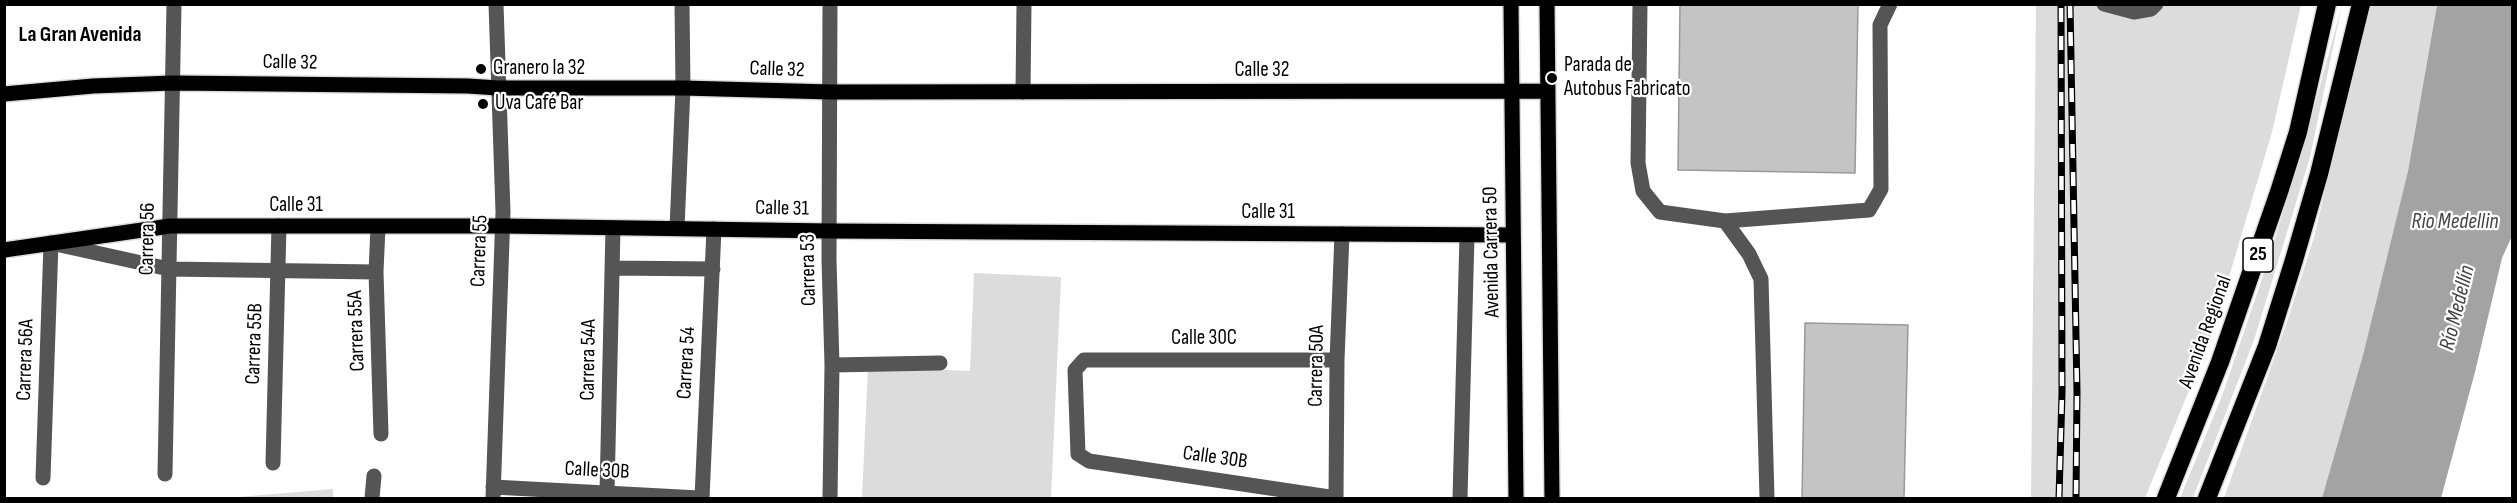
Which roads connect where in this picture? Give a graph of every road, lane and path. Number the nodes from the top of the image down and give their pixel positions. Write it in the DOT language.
graph roads {
  1 [pos="174,4"];
  2 [pos="496,4"];
  3 [pos="682,4"];
  4 [pos="830,4"];
  5 [pos="1024,4"];
  6 [pos="1511,4"];
  7 [pos="1547,4"];
  8 [pos="1640,4"];
  9 [pos="1880,4"];
  10 [pos="1890,4"];
  11 [pos="2104,4"];
  12 [pos="2156,4"];
  13 [pos="2327,4"];
  14 [pos="2361,4"];
  15 [pos="1880,25"];
  16 [pos="172,83"];
  17 [pos="498,88"];
  18 [pos="683,88"];
  19 [pos="1511,91"];
  20 [pos="1548,91"];
  21 [pos="831,92"];
  22 [pos="1023,92"];
  23 [pos="4,94"];
  24 [pos="1725,221"];
  25 [pos="502,225"];
  26 [pos="170,226"];
  27 [pos="279,226"];
  28 [pos="378,227"];
  29 [pos="613,228"];
  30 [pos="677,228"];
  31 [pos="714,229"];
  32 [pos="830,231"];
  33 [pos="1342,234"];
  34 [pos="1513,235"];
  35 [pos="1467,236"];
  36 [pos="51,243"];
  37 [pos="4,250"];
  38 [pos="612,268"];
  39 [pos="169,269"];
  40 [pos="713,269"];
  41 [pos="279,271"];
  42 [pos="376,272"];
  43 [pos="1337,360"];
  44 [pos="940,363"];
  45 [pos="832,365"];
  46 [pos="381,434"];
  47 [pos="1089,461"];
  48 [pos="273,464"];
  49 [pos="165,474"];
  50 [pos="374,476"];
  51 [pos="43,478"];
  52 [pos="607,492"];
  53 [pos="493,493"];
  54 [pos="372,498"];
  55 [pos="700,498"];
  56 [pos="830,498"];
  57 [pos="1336,498"];
  58 [pos="1460,498"];
  59 [pos="1516,498"];
  60 [pos="1552,498"];
  61 [pos="1767,498"];
  62 [pos="2166,498"];
  63 [pos="2207,498"];
  1 -- 16 [label="street, Carrera 56"];
  2 -- 17 [label="street, Carrera 55"];
  3 -- 18 [label="street"];
  4 -- 21 [label="street, Carrera 53"];
  5 -- 22 [label="street"];
  6 -- 19 [label="main road, Avenida Carrera 50"];
  7 -- 20 [label="main road"];
  8 -- 24 [label="street"];
  9 -- 15 [label="street"];
  10 -- 15 [label="street"];
  11 -- 12 [label="street"];
  13 -- 62 [label="highway, Avenida Regional / 25"];
  14 -- 63 [label="highway, 25"];
  15 -- 24 [label="street"];
  16 -- 17 [label="main road, Calle 32"];
  16 -- 23 [label="main road, Calle 32"];
  16 -- 26 [label="street, Carrera 56"];
  17 -- 18 [label="main road, Calle 32"];
  17 -- 25 [label="street, Carrera 55"];
  18 -- 21 [label="main road, Calle 32"];
  18 -- 30 [label="street"];
  19 -- 20 [label="main road, Calle 32"];
  19 -- 22 [label="main road, Calle 32"];
  19 -- 34 [label="main road, Avenida Carrera 50"];
  20 -- 60 [label="main road"];
  21 -- 22 [label="main road, Calle 32"];
  21 -- 32 [label="street, Carrera 53"];
  24 -- 61 [label="street"];
  25 -- 28 [label="main road, Calle 31"];
  25 -- 29 [label="main road, Calle 31"];
  25 -- 53 [label="street, Carrera 55"];
  26 -- 27 [label="main road, Calle 31"];
  26 -- 36 [label="main road, Calle 31"];
  26 -- 39 [label="street, Carrera 56"];
  27 -- 28 [label="main road, Calle 31"];
  27 -- 41 [label="street, Carrera 55B"];
  28 -- 42 [label="street, Carrera 55A"];
  29 -- 30 [label="main road, Calle 31"];
  29 -- 38 [label="street, Carrera 54A"];
  30 -- 31 [label="main road, Calle 31"];
  31 -- 32 [label="main road, Calle 31"];
  31 -- 40 [label="street, Carrera 54"];
  32 -- 33 [label="main road, Calle 31"];
  32 -- 45 [label="street, Carrera 53"];
  33 -- 35 [label="main road, Calle 31"];
  33 -- 43 [label="street, Carrera 50A"];
  34 -- 35 [label="main road, Calle 31"];
  34 -- 59 [label="main road, Avenida Carrera 50"];
  35 -- 58 [label="street"];
  36 -- 37 [label="main road, Calle 31"];
  36 -- 39 [label="street, Calle 31"];
  36 -- 51 [label="street, Carrera 56A"];
  38 -- 40 [label="street"];
  38 -- 52 [label="street, Carrera 54A"];
  39 -- 41 [label="street, Calle 31"];
  39 -- 49 [label="street, Carrera 56"];
  40 -- 55 [label="street, Carrera 54"];
  41 -- 42 [label="street, Calle 31"];
  41 -- 48 [label="street, Carrera 55B"];
  42 -- 46 [label="street, Carrera 55A"];
  43 -- 47 [label="street, Calle 30C"];
  43 -- 57 [label="street, Carrera 50A"];
  44 -- 45 [label="street"];
  45 -- 56 [label="street, Carrera 53"];
  47 -- 57 [label="street, Calle 30B"];
  50 -- 54 [label="street"];
  52 -- 53 [label="street, Calle 30B"];
  52 -- 55 [label="street, Calle 30B"];
}
